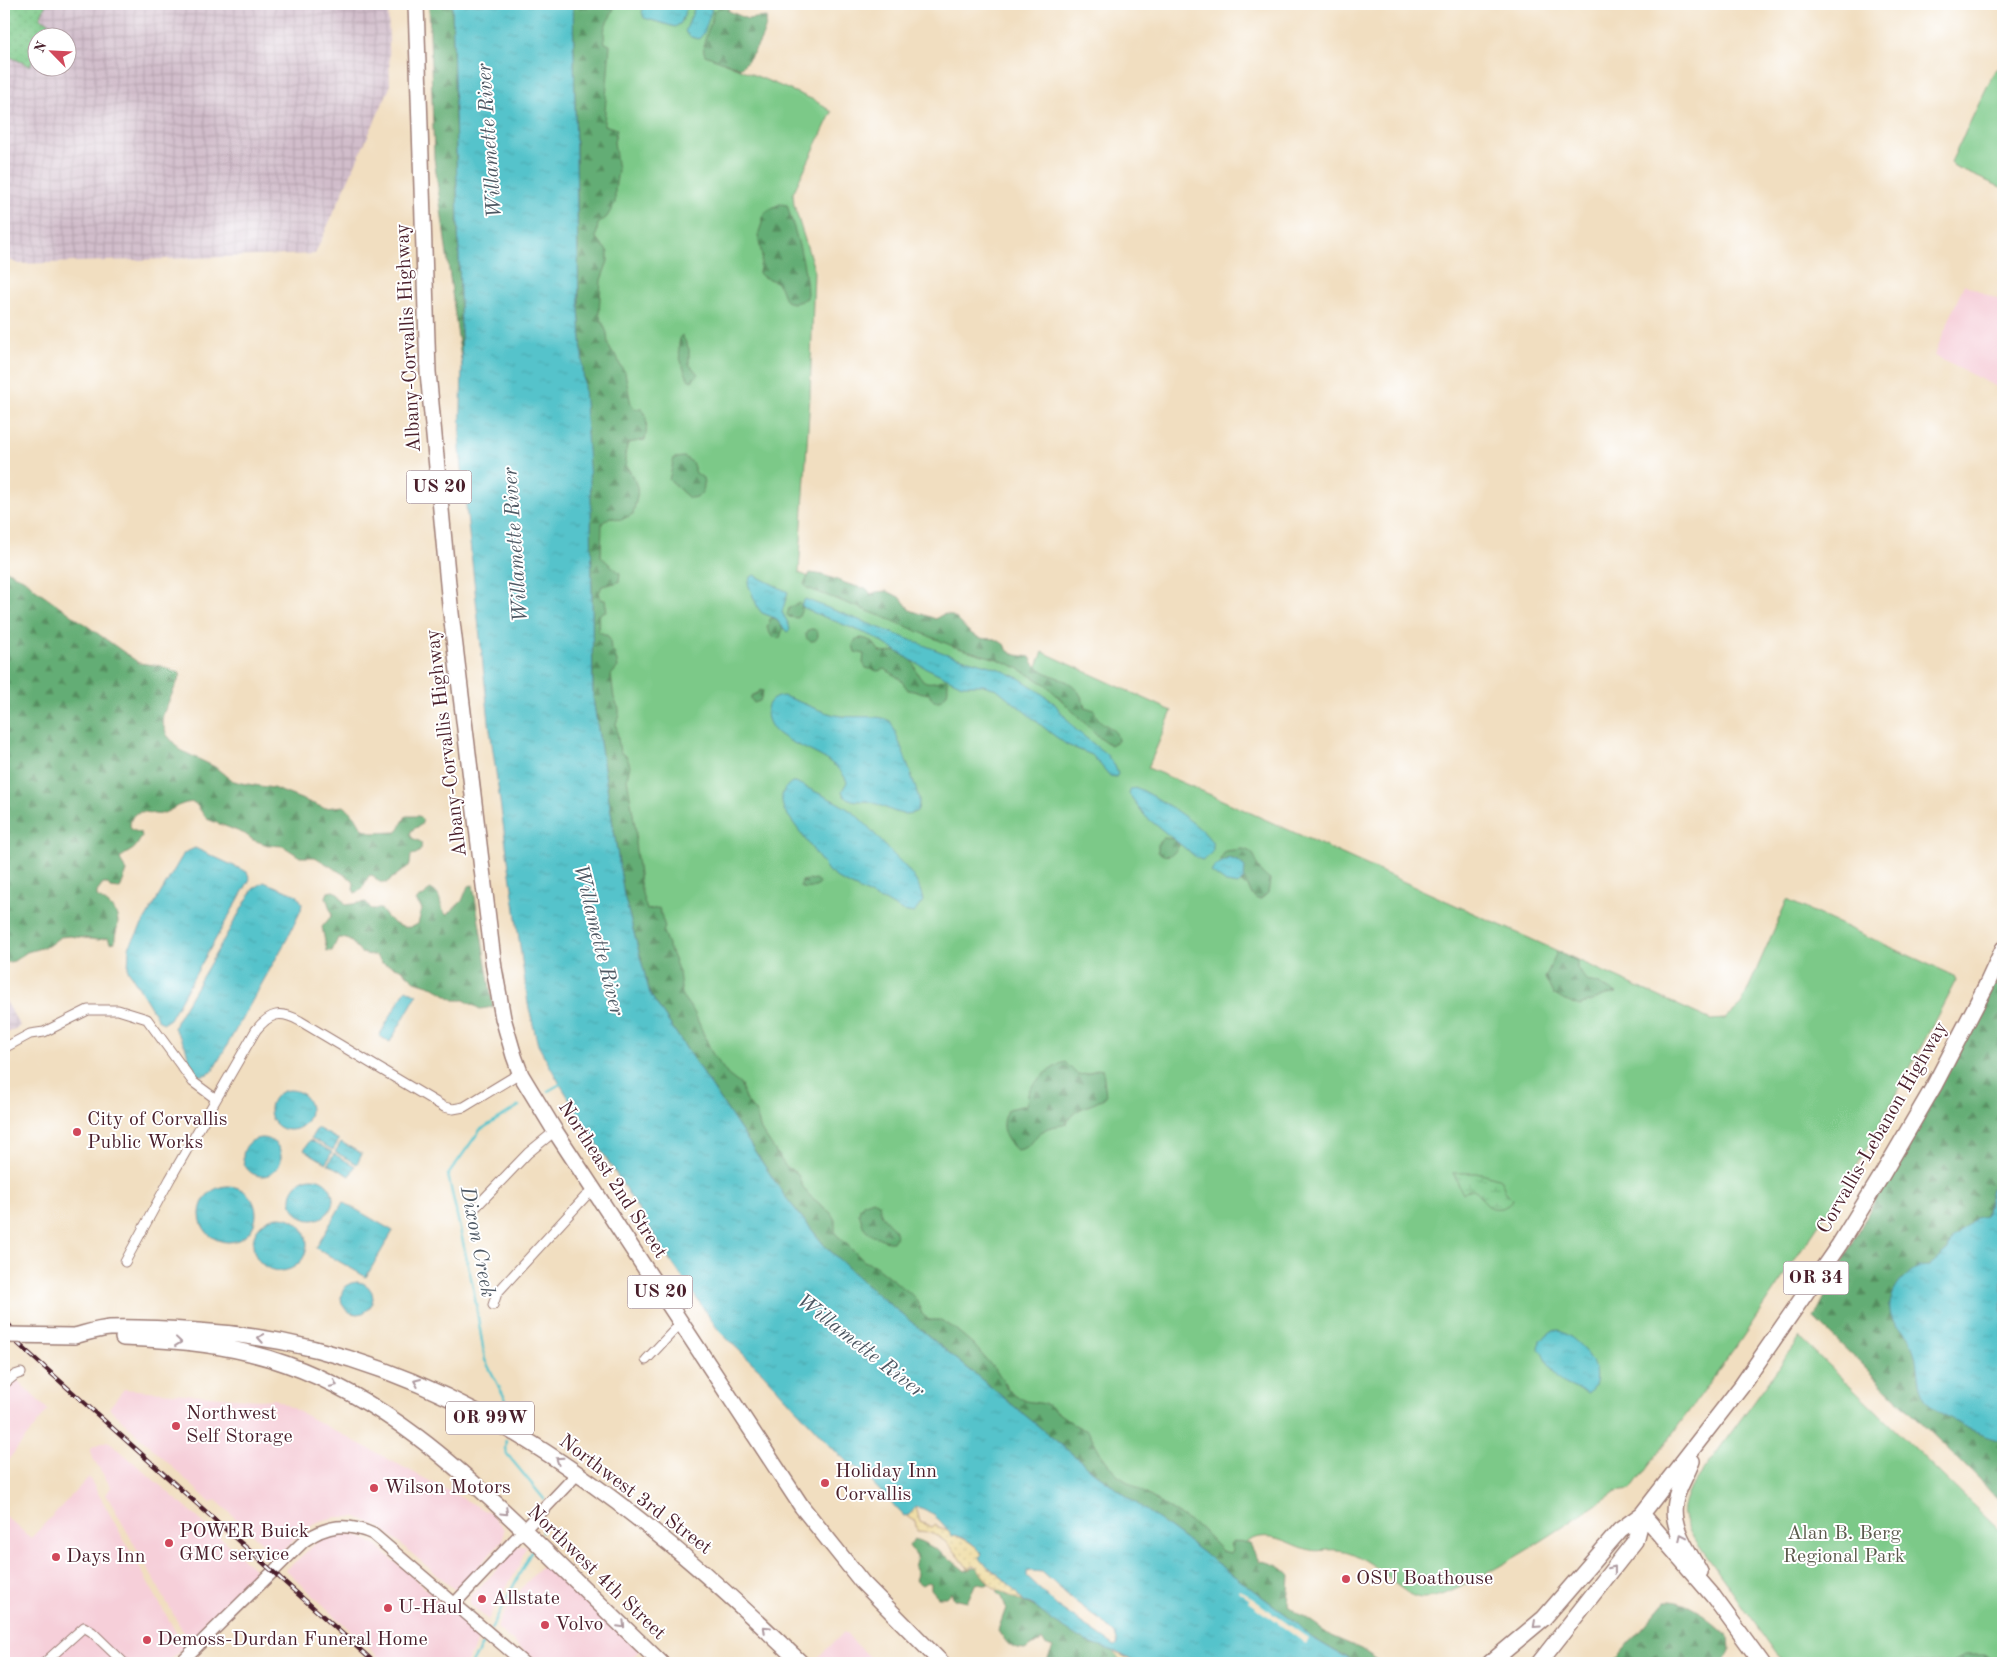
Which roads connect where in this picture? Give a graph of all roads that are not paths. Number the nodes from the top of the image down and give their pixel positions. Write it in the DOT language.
graph roads {
  1 [pos="416,4"];
  2 [pos="2003,949"];
  3 [pos="494,968"];
  4 [pos="4,1048"];
  5 [pos="522,1075"];
  6 [pos="216,1099"];
  7 [pos="555,1131"];
  8 [pos="594,1190"];
  9 [pos="476,1207"];
  10 [pos="125,1262"];
  11 [pos="493,1305"];
  12 [pos="680,1323"];
  13 [pos="4,1334"];
  14 [pos="74,1336"];
  15 [pos="646,1360"];
  16 [pos="21,1373"];
  17 [pos="4,1384"];
  18 [pos="1696,1448"];
  19 [pos="578,1473"];
  20 [pos="1642,1514"];
  21 [pos="524,1530"];
  22 [pos="1713,1596"];
  23 [pos="455,1603"];
  24 [pos="44,1663"];
  25 [pos="124,1663"];
  26 [pos="180,1663"];
  27 [pos="524,1663"];
  28 [pos="660,1663"];
  29 [pos="801,1663"];
  30 [pos="942,1663"];
  31 [pos="1490,1663"];
  32 [pos="1539,1663"];
  33 [pos="1762,1663"];
  1 -- 3 [label="highway, Albany-Corvallis Highway / US 20"];
  2 -- 18 [label="highway, Corvallis-Lebanon Highway / OR 34"];
  3 -- 5 [label="highway, Northeast 2nd Street / US 20"];
  4 -- 6 [label="street"];
  5 -- 6 [label="street"];
  5 -- 7 [label="highway, Northeast 2nd Street / US 20"];
  6 -- 10 [label="street"];
  7 -- 8 [label="highway, Northeast 2nd Street / US 20"];
  7 -- 9 [label="street"];
  8 -- 11 [label="street"];
  8 -- 12 [label="highway, Northeast 2nd Street / US 20"];
  12 -- 15 [label="street"];
  12 -- 30 [label="highway, Northeast 2nd Street / US 20"];
  13 -- 14 [label="highway, OR 99W, bridge"];
  19 -- 14 [label="highway, Northwest 3rd Street / OR 99W, one-way"];
  14 -- 21 [label="highway, Northwest 4th Street / OR 99W, one-way"];
  16 -- 17 [label="street"];
  18 -- 20 [label="highway, Corvallis-Lebanon Highway / OR 34"];
  22 -- 18 [label="highway, OR 34, one-way"];
  19 -- 21 [label="street"];
  29 -- 19 [label="highway, Northwest 3rd Street / OR 99W, one-way"];
  20 -- 22 [label="highway, OR 34"];
  20 -- 31 [label="highway, one-way"];
  32 -- 20 [label="highway, one-way"];
  21 -- 23 [label="street"];
  21 -- 28 [label="highway, Northwest 4th Street / OR 99W, one-way"];
  22 -- 33 [label="highway, OR 34"];
  23 -- 26 [label="street"];
  23 -- 27 [label="street"];
  24 -- 25 [label="street"];
}
